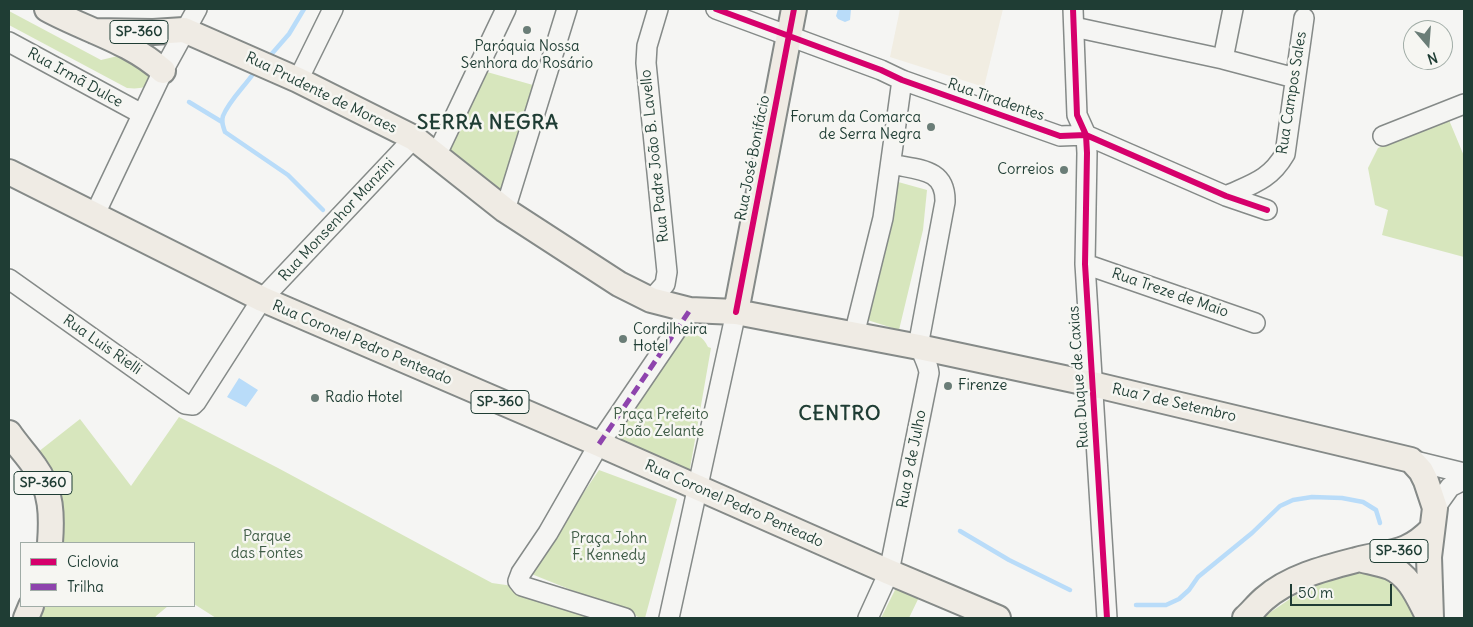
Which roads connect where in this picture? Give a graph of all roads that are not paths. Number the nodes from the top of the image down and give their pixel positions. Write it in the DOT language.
graph roads {
  1 [pos="47,9"];
  2 [pos="197,9"];
  3 [pos="333,9"];
  4 [pos="506,9"];
  5 [pos="567,9"];
  6 [pos="658,9"];
  7 [pos="716,9"];
  8 [pos="794,9"];
  9 [pos="1233,9"];
  10 [pos="1074,18"];
  11 [pos="1304,18"];
  12 [pos="184,30"];
  13 [pos="94,31"];
  14 [pos="789,35"];
  15 [pos="9,42"];
  16 [pos="1223,59"];
  17 [pos="163,71"];
  18 [pos="1295,78"];
  19 [pos="298,80"];
  20 [pos="902,80"];
  21 [pos="1464,104"];
  22 [pos="142,114"];
  23 [pos="1086,135"];
  24 [pos="1383,136"];
  25 [pos="414,138"];
  26 [pos="436,156"];
  27 [pos="891,164"];
  28 [pos="9,172"];
  29 [pos="1226,196"];
  30 [pos="505,210"];
  31 [pos="1267,210"];
  32 [pos="94,214"];
  33 [pos="1085,264"];
  34 [pos="9,279"];
  35 [pos="262,299"];
  36 [pos="651,300"];
  37 [pos="690,310"];
  38 [pos="736,312"];
  39 [pos="1255,323"];
  40 [pos="854,335"];
  41 [pos="919,346"];
  42 [pos="1092,384"];
  43 [pos="196,402"];
  44 [pos="9,432"];
  45 [pos="599,444"];
  46 [pos="1411,460"];
  47 [pos="1464,472"];
  48 [pos="1464,480"];
  49 [pos="698,488"];
  50 [pos="1434,519"];
  51 [pos="50,542"];
  52 [pos="1358,559"];
  53 [pos="889,572"];
  54 [pos="625,618"];
  55 [pos="668,618"];
  56 [pos="868,618"];
  57 [pos="998,618"];
  58 [pos="1107,618"];
  59 [pos="1245,618"];
  60 [pos="1430,618"];
  1 -- 13 [label="main road, SP-360"];
  2 -- 12 [label="street"];
  3 -- 19 [label="street"];
  4 -- 26 [label="street"];
  5 -- 30 [label="street"];
  6 -- 36 [label="street, Rua Padre João B. Lavello"];
  7 -- 14 [label="street, Rua Tiradentes"];
  8 -- 14 [label="main road, Rua José Bonifácio"];
  9 -- 16 [label="street"];
  10 -- 16 [label="street"];
  10 -- 23 [label="street, Rua Duque de Caxias"];
  11 -- 18 [label="street, Rua Campos Sales"];
  12 -- 13 [label="main road, SP-360"];
  12 -- 17 [label="street"];
  12 -- 19 [label="main road, Rua Prudente de Moraes / SP-360"];
  13 -- 17 [label="main road"];
  14 -- 20 [label="street, Rua Tiradentes"];
  14 -- 38 [label="main road, Rua José Bonifácio"];
  15 -- 22 [label="street, Rua Irmã Dulce"];
  16 -- 18 [label="street"];
  17 -- 22 [label="street"];
  18 -- 29 [label="street, Rua Campos Sales"];
  19 -- 25 [label="main road, Rua Prudente de Moraes / SP-360"];
  20 -- 23 [label="street, Rua Tiradentes"];
  20 -- 27 [label="street"];
  21 -- 24 [label="street"];
  22 -- 32 [label="street"];
  23 -- 29 [label="street, Rua Tiradentes"];
  23 -- 33 [label="street, Rua Duque de Caxias"];
  25 -- 26 [label="main road, Rua Prudente de Moraes / SP-360"];
  25 -- 35 [label="street, Rua Monsenhor Manzini"];
  26 -- 30 [label="main road, Rua Prudente de Moraes / SP-360"];
  27 -- 40 [label="street"];
  27 -- 41 [label="street"];
  28 -- 32 [label="main road, Rua Coronel Pedro Penteado / SP-360"];
  29 -- 31 [label="street, Rua Tiradentes"];
  30 -- 36 [label="main road, Rua Prudente de Moraes / SP-360"];
  32 -- 35 [label="main road, Rua Coronel Pedro Penteado / SP-360"];
  33 -- 39 [label="street, Rua Treze de Maio"];
  33 -- 42 [label="street, Rua Duque de Caxias"];
  34 -- 43 [label="street, Rua Luis Rielli"];
  35 -- 43 [label="street, Rua Monsenhor Manzini"];
  35 -- 45 [label="main road, Rua Coronel Pedro Penteado / SP-360"];
  36 -- 37 [label="main road, SP-360"];
  37 -- 38 [label="main road, SP-360"];
  37 -- 45 [label="street"];
  38 -- 40 [label="main road, Rua 7 de Setembro / SP-360"];
  38 -- 49 [label="street"];
  40 -- 41 [label="main road, Rua 7 de Setembro / SP-360"];
  41 -- 42 [label="main road, Rua 7 de Setembro / SP-360"];
  41 -- 53 [label="street, Rua 9 de Julho"];
  42 -- 46 [label="main road, Rua 7 de Setembro / SP-360"];
  42 -- 58 [label="street, Rua Duque de Caxias"];
  44 -- 51 [label="main road, SP-360"];
  45 -- 49 [label="main road, Rua Coronel Pedro Penteado / SP-360"];
  45 -- 54 [label="street"];
  46 -- 47 [label="street, Rua 7 de Setembro"];
  46 -- 50 [label="main road, SP-360"];
  48 -- 50 [label="street"];
  49 -- 53 [label="main road, Rua Coronel Pedro Penteado / SP-360"];
  49 -- 55 [label="street"];
  50 -- 52 [label="main road, SP-360"];
  50 -- 60 [label="main road, SP-360"];
  52 -- 59 [label="main road, SP-360"];
  52 -- 60 [label="main road, SP-360"];
  53 -- 56 [label="street, Rua 9 de Julho"];
  53 -- 57 [label="main road, Rua Coronel Pedro Penteado / SP-360"];
}
